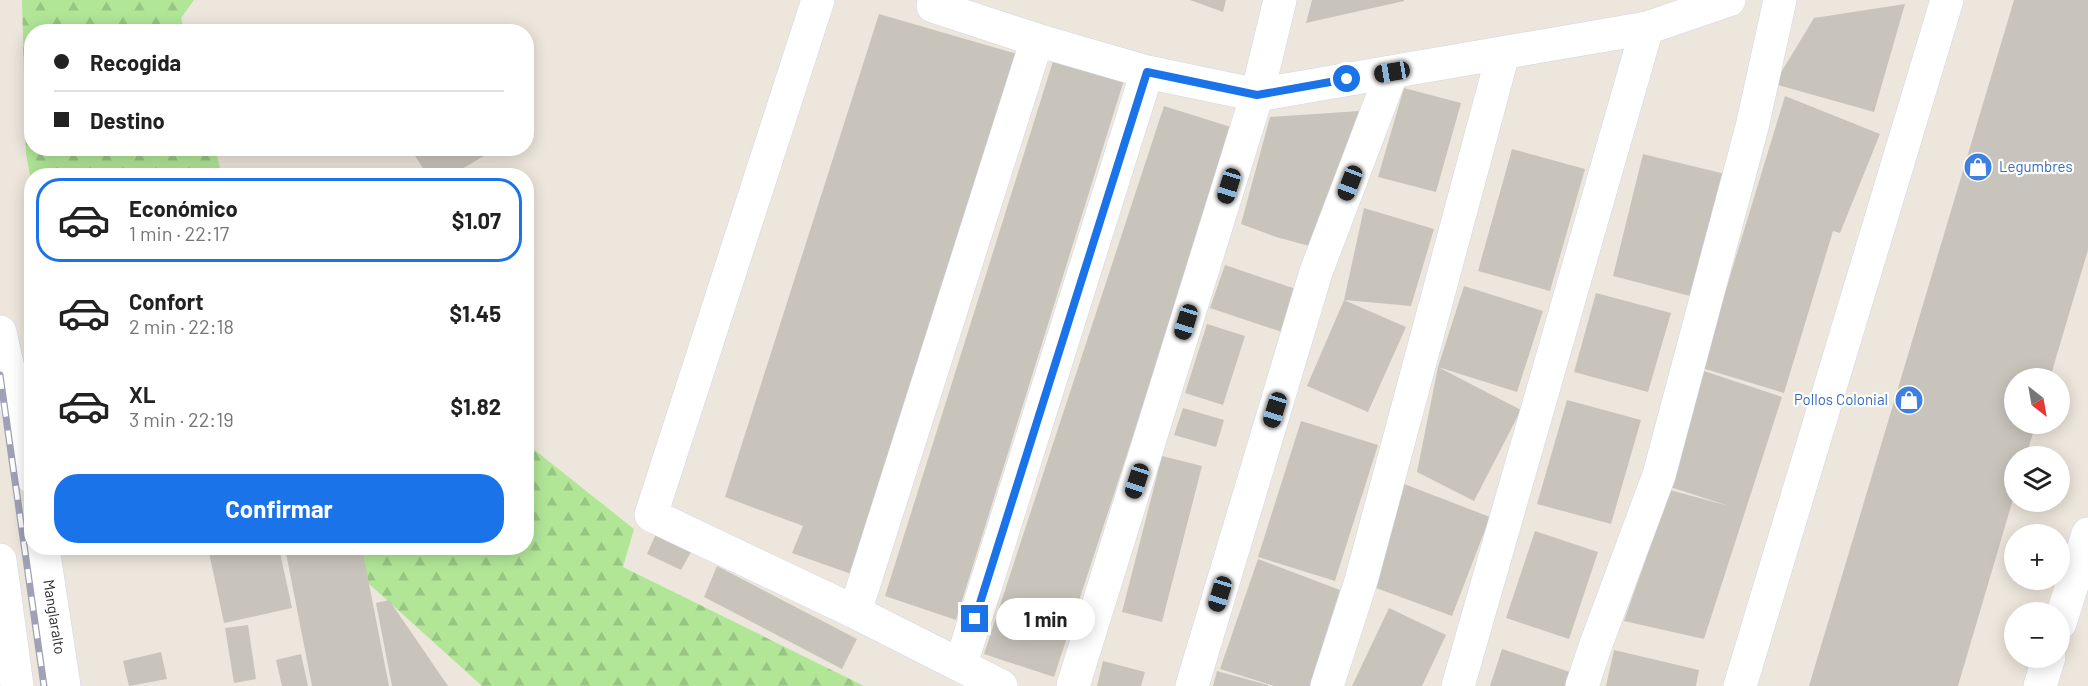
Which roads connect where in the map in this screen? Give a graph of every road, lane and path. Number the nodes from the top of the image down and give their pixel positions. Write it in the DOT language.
graph roads {
  1 [pos="818,0"];
  2 [pos="1280,0"];
  3 [pos="1729,0"];
  4 [pos="1780,0"];
  5 [pos="1947,0"];
  6 [pos="926,2"];
  7 [pos="1647,28"];
  8 [pos="1037,40"];
  9 [pos="1503,54"];
  10 [pos="1147,72"];
  11 [pos="1392,72"];
  12 [pos="1257,95"];
  13 [pos="0,332"];
  14 [pos="24,441"];
  15 [pos="2088,534"];
  16 [pos="44,555"];
  17 [pos="0,560"];
  18 [pos="2067,602"];
  19 [pos="855,612"];
  20 [pos="961,664"];
  21 [pos="2046,668"];
  22 [pos="17,686"];
  23 [pos="64,686"];
  24 [pos="1001,686"];
  25 [pos="1073,686"];
  26 [pos="1192,686"];
  27 [pos="1327,686"];
  28 [pos="1458,686"];
  29 [pos="1582,686"];
  30 [pos="1740,686"];
  31 [pos="2040,686"];
  1 -- 19 [label="street"];
  2 -- 12 [label="street"];
  3 -- 7 [label="street"];
  4 -- 29 [label="street"];
  5 -- 30 [label="street"];
  6 -- 8 [label="street"];
  7 -- 9 [label="street"];
  7 -- 28 [label="street"];
  8 -- 10 [label="street"];
  8 -- 19 [label="street"];
  9 -- 11 [label="street"];
  9 -- 27 [label="street"];
  10 -- 12 [label="street"];
  10 -- 20 [label="street"];
  11 -- 12 [label="street"];
  11 -- 26 [label="street"];
  12 -- 25 [label="street"];
  13 -- 14 [label="street"];
  15 -- 18 [label="street"];
  16 -- 23 [label="street, Manglaralto"];
  17 -- 22 [label="street"];
  19 -- 20 [label="street"];
  20 -- 24 [label="street"];
  21 -- 31 [label="street"];
}
